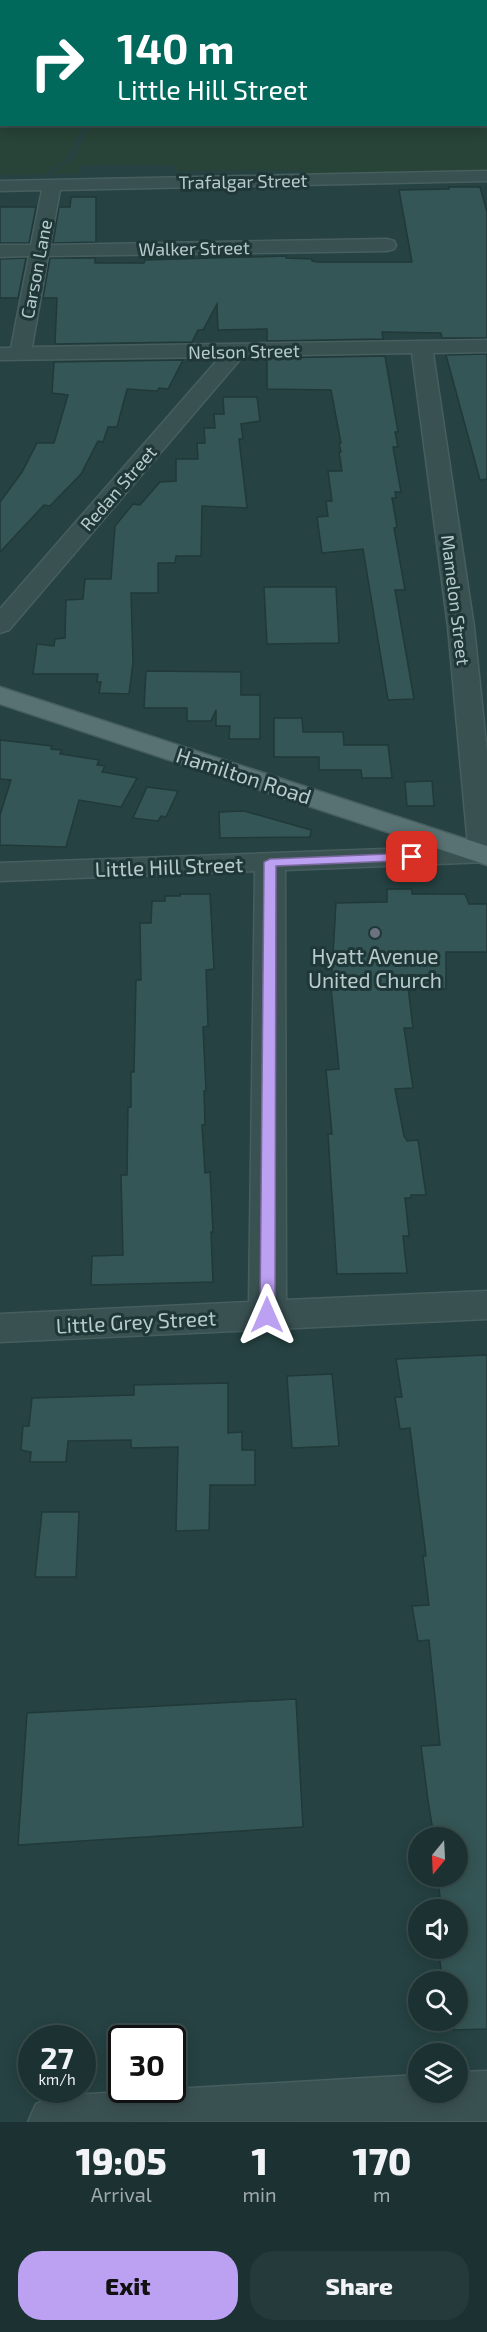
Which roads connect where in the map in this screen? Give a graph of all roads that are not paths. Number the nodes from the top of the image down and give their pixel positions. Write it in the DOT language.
graph roads {
  1 [pos="487,176"];
  2 [pos="52,185"];
  3 [pos="0,186"];
  4 [pos="387,245"];
  5 [pos="41,250"];
  6 [pos="0,251"];
  7 [pos="487,346"];
  8 [pos="422,348"];
  9 [pos="236,351"];
  10 [pos="10,354"];
  11 [pos="0,625"];
  12 [pos="487,626"];
  13 [pos="461,627"];
  14 [pos="0,695"];
  15 [pos="485,855"];
  16 [pos="270,862"];
  17 [pos="0,872"];
  18 [pos="487,1305"];
  19 [pos="267,1315"];
  20 [pos="0,1328"];
  21 [pos="487,2096"];
  22 [pos="54,2122"];
  1 -- 2 [label="street, Trafalgar Street"];
  2 -- 3 [label="street, Trafalgar Street"];
  2 -- 5 [label="street, Carson Lane"];
  4 -- 5 [label="street, Walker Street"];
  5 -- 6 [label="street, Walker Street"];
  5 -- 10 [label="street, Carson Lane"];
  7 -- 8 [label="street, Nelson Street"];
  8 -- 9 [label="street, Nelson Street"];
  8 -- 13 [label="street, Mamelon Street"];
  9 -- 10 [label="street, Nelson Street"];
  9 -- 11 [label="street, Redan Street"];
  12 -- 13 [label="street"];
  13 -- 15 [label="street, Mamelon Street"];
  14 -- 15 [label="main road, Hamilton Road"];
  15 -- 16 [label="street, Little Hill Street"];
  16 -- 17 [label="street, Little Hill Street"];
  16 -- 19 [label="street"];
  18 -- 19 [label="street, Little Grey Street"];
  19 -- 20 [label="street, Little Grey Street"];
  21 -- 22 [label="street"];
}
